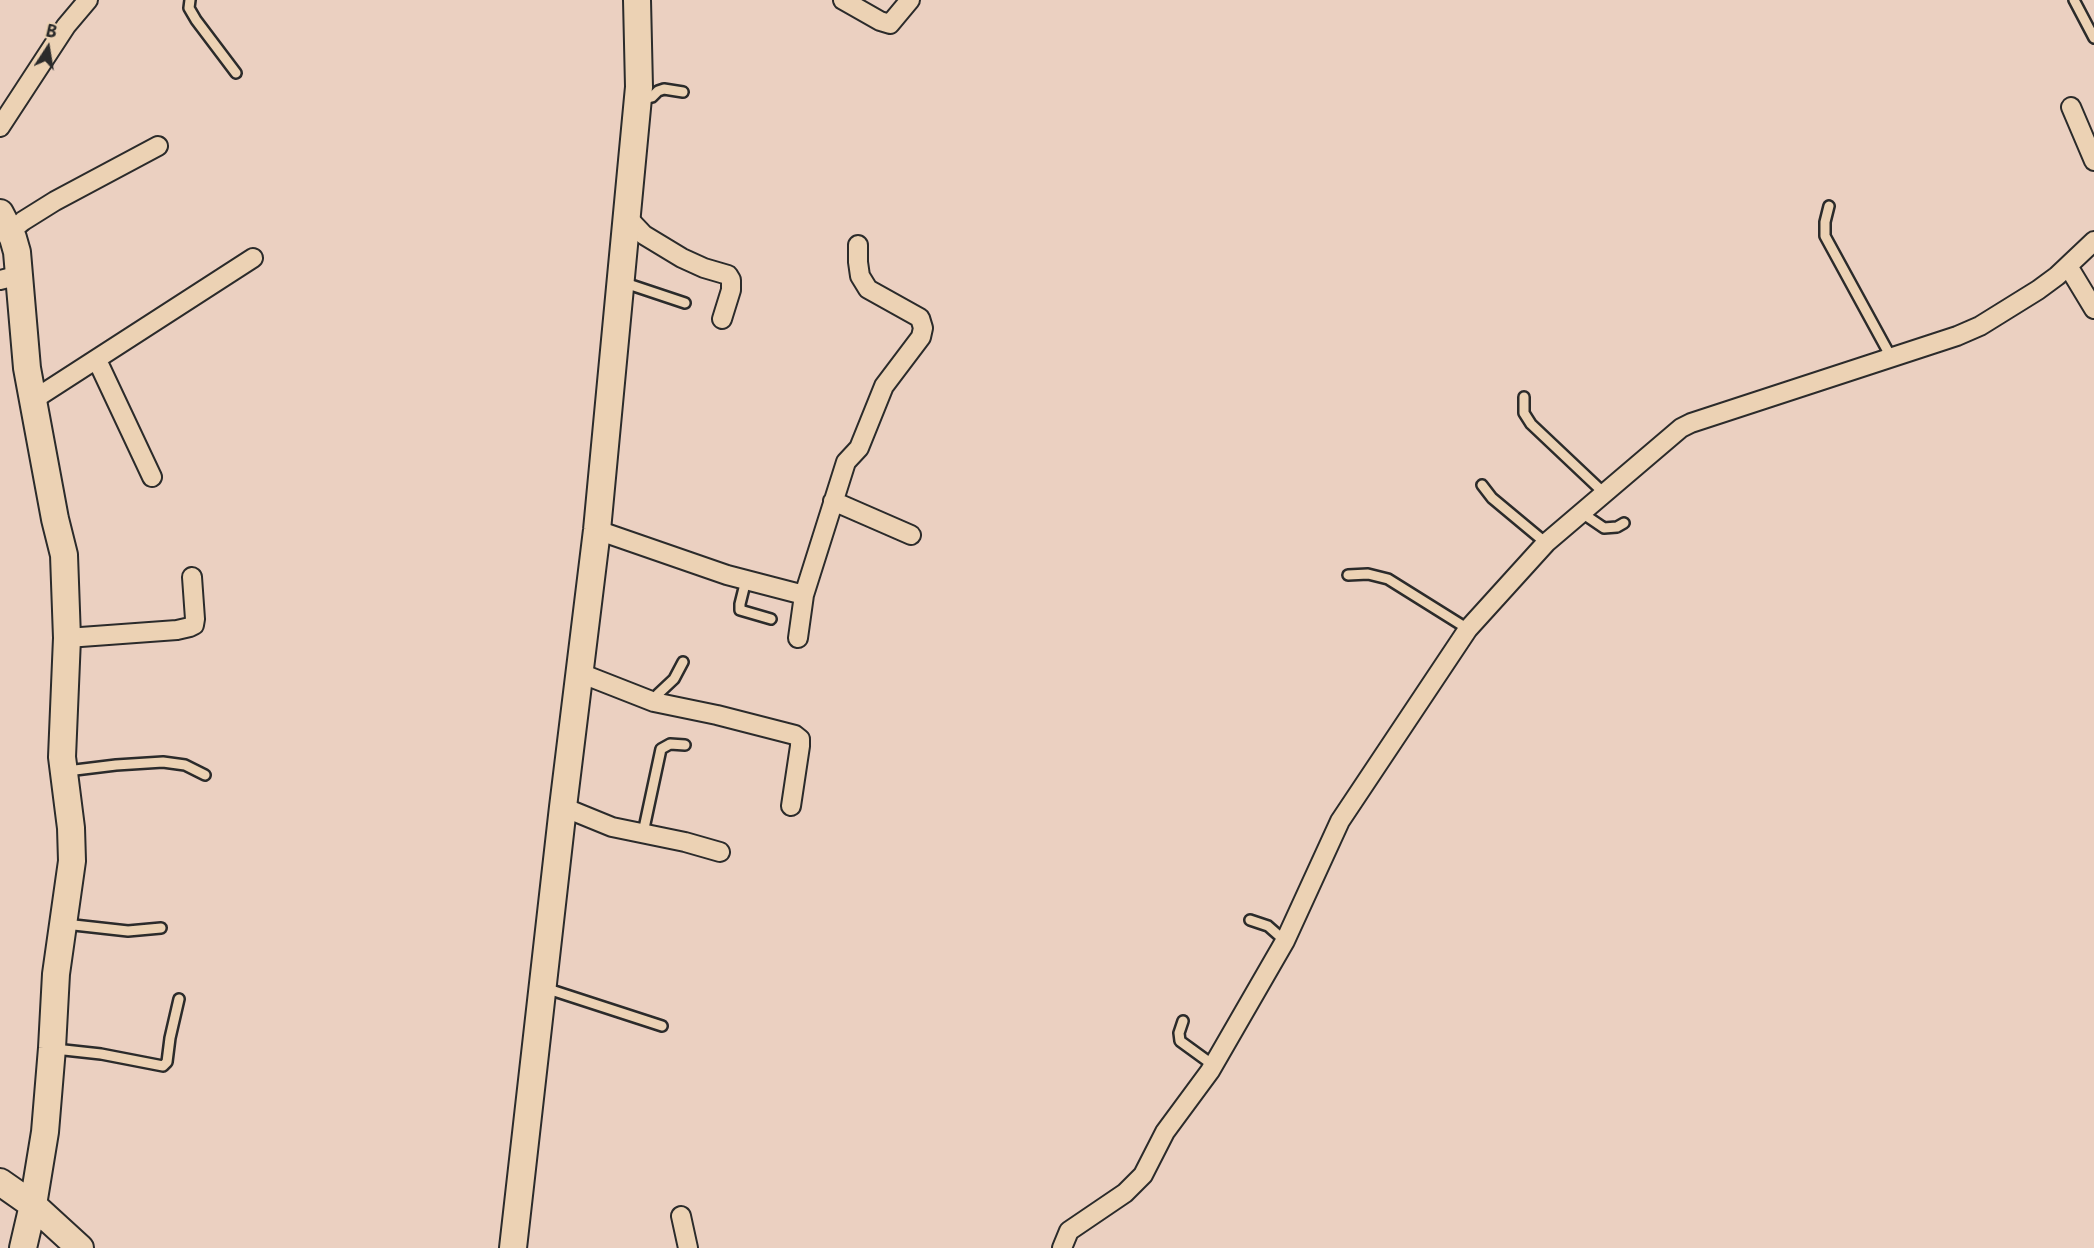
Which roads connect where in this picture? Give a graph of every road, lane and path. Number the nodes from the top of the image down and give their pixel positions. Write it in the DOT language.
graph roads {
  1 [pos="88,0"];
  2 [pos="190,0"];
  3 [pos="637,0"];
  4 [pos="843,0"];
  5 [pos="910,0"];
  6 [pos="2074,0"];
  7 [pos="2094,38"];
  8 [pos="236,74"];
  9 [pos="683,92"];
  10 [pos="638,100"];
  11 [pos="2071,107"];
  12 [pos="0,127"];
  13 [pos="158,146"];
  14 [pos="2094,159"];
  15 [pos="1829,206"];
  16 [pos="626,216"];
  17 [pos="5,223"];
  18 [pos="2094,241"];
  19 [pos="858,245"];
  20 [pos="253,258"];
  21 [pos="2068,266"];
  22 [pos="10,278"];
  23 [pos="620,282"];
  24 [pos="685,303"];
  25 [pos="2094,309"];
  26 [pos="722,319"];
  27 [pos="1892,357"];
  28 [pos="97,360"];
  29 [pos="1524,397"];
  30 [pos="33,400"];
  31 [pos="152,477"];
  32 [pos="1482,485"];
  33 [pos="1604,493"];
  34 [pos="833,501"];
  35 [pos="1582,513"];
  36 [pos="1624,523"];
  37 [pos="597,530"];
  38 [pos="911,535"];
  39 [pos="1546,543"];
  40 [pos="1348,575"];
  41 [pos="192,577"];
  42 [pos="746,580"];
  43 [pos="804,595"];
  44 [pos="771,619"];
  45 [pos="1468,629"];
  46 [pos="798,638"];
  47 [pos="67,639"];
  48 [pos="683,662"];
  49 [pos="580,673"];
  50 [pos="654,702"];
  51 [pos="685,745"];
  52 [pos="64,771"];
  53 [pos="205,775"];
  54 [pos="791,806"];
  55 [pos="563,807"];
  56 [pos="643,833"];
  57 [pos="720,852"];
  58 [pos="1250,920"];
  59 [pos="62,924"];
  60 [pos="161,928"];
  61 [pos="1285,940"];
  62 [pos="543,987"];
  63 [pos="179,999"];
  64 [pos="1183,1021"];
  65 [pos="662,1026"];
  66 [pos="52,1048"];
  67 [pos="1213,1065"];
  68 [pos="0,1182"];
  69 [pos="33,1205"];
  70 [pos="681,1216"];
  71 [pos="23,1248"];
  72 [pos="80,1248"];
  73 [pos="513,1248"];
  74 [pos="688,1248"];
  75 [pos="1062,1248"];
  1 -- 12 [label="street"];
  2 -- 8 [label="lane"];
  3 -- 10 [label="street"];
  4 -- 5 [label="street"];
  6 -- 7 [label="lane"];
  9 -- 10 [label="lane"];
  10 -- 16 [label="street"];
  11 -- 14 [label="street"];
  13 -- 17 [label="street"];
  15 -- 27 [label="lane"];
  16 -- 23 [label="street"];
  16 -- 26 [label="street"];
  17 -- 22 [label="street"];
  18 -- 21 [label="street"];
  19 -- 34 [label="street"];
  20 -- 28 [label="street"];
  21 -- 25 [label="street"];
  21 -- 27 [label="street"];
  22 -- 30 [label="street"];
  23 -- 24 [label="lane"];
  23 -- 37 [label="street"];
  27 -- 33 [label="street"];
  28 -- 30 [label="street"];
  28 -- 31 [label="street"];
  29 -- 33 [label="lane"];
  30 -- 47 [label="street"];
  32 -- 39 [label="lane"];
  33 -- 35 [label="street"];
  34 -- 38 [label="street"];
  34 -- 43 [label="street"];
  35 -- 36 [label="lane"];
  35 -- 39 [label="street"];
  37 -- 42 [label="street"];
  37 -- 49 [label="street"];
  39 -- 45 [label="street"];
  40 -- 45 [label="lane"];
  41 -- 47 [label="street"];
  42 -- 43 [label="street"];
  42 -- 44 [label="lane"];
  43 -- 46 [label="street"];
  45 -- 61 [label="street"];
  47 -- 52 [label="street"];
  48 -- 50 [label="lane"];
  49 -- 50 [label="street"];
  49 -- 55 [label="street"];
  50 -- 54 [label="street"];
  51 -- 56 [label="lane"];
  52 -- 53 [label="lane"];
  52 -- 59 [label="street"];
  55 -- 56 [label="street"];
  55 -- 62 [label="street"];
  56 -- 57 [label="street"];
  58 -- 61 [label="lane"];
  59 -- 60 [label="lane"];
  59 -- 66 [label="street"];
  61 -- 67 [label="street"];
  62 -- 65 [label="lane"];
  62 -- 73 [label="street"];
  63 -- 66 [label="lane"];
  64 -- 67 [label="lane"];
  66 -- 69 [label="street"];
  67 -- 75 [label="street"];
  68 -- 69 [label="street"];
  69 -- 71 [label="street"];
  69 -- 72 [label="street"];
  70 -- 74 [label="street"];
}
